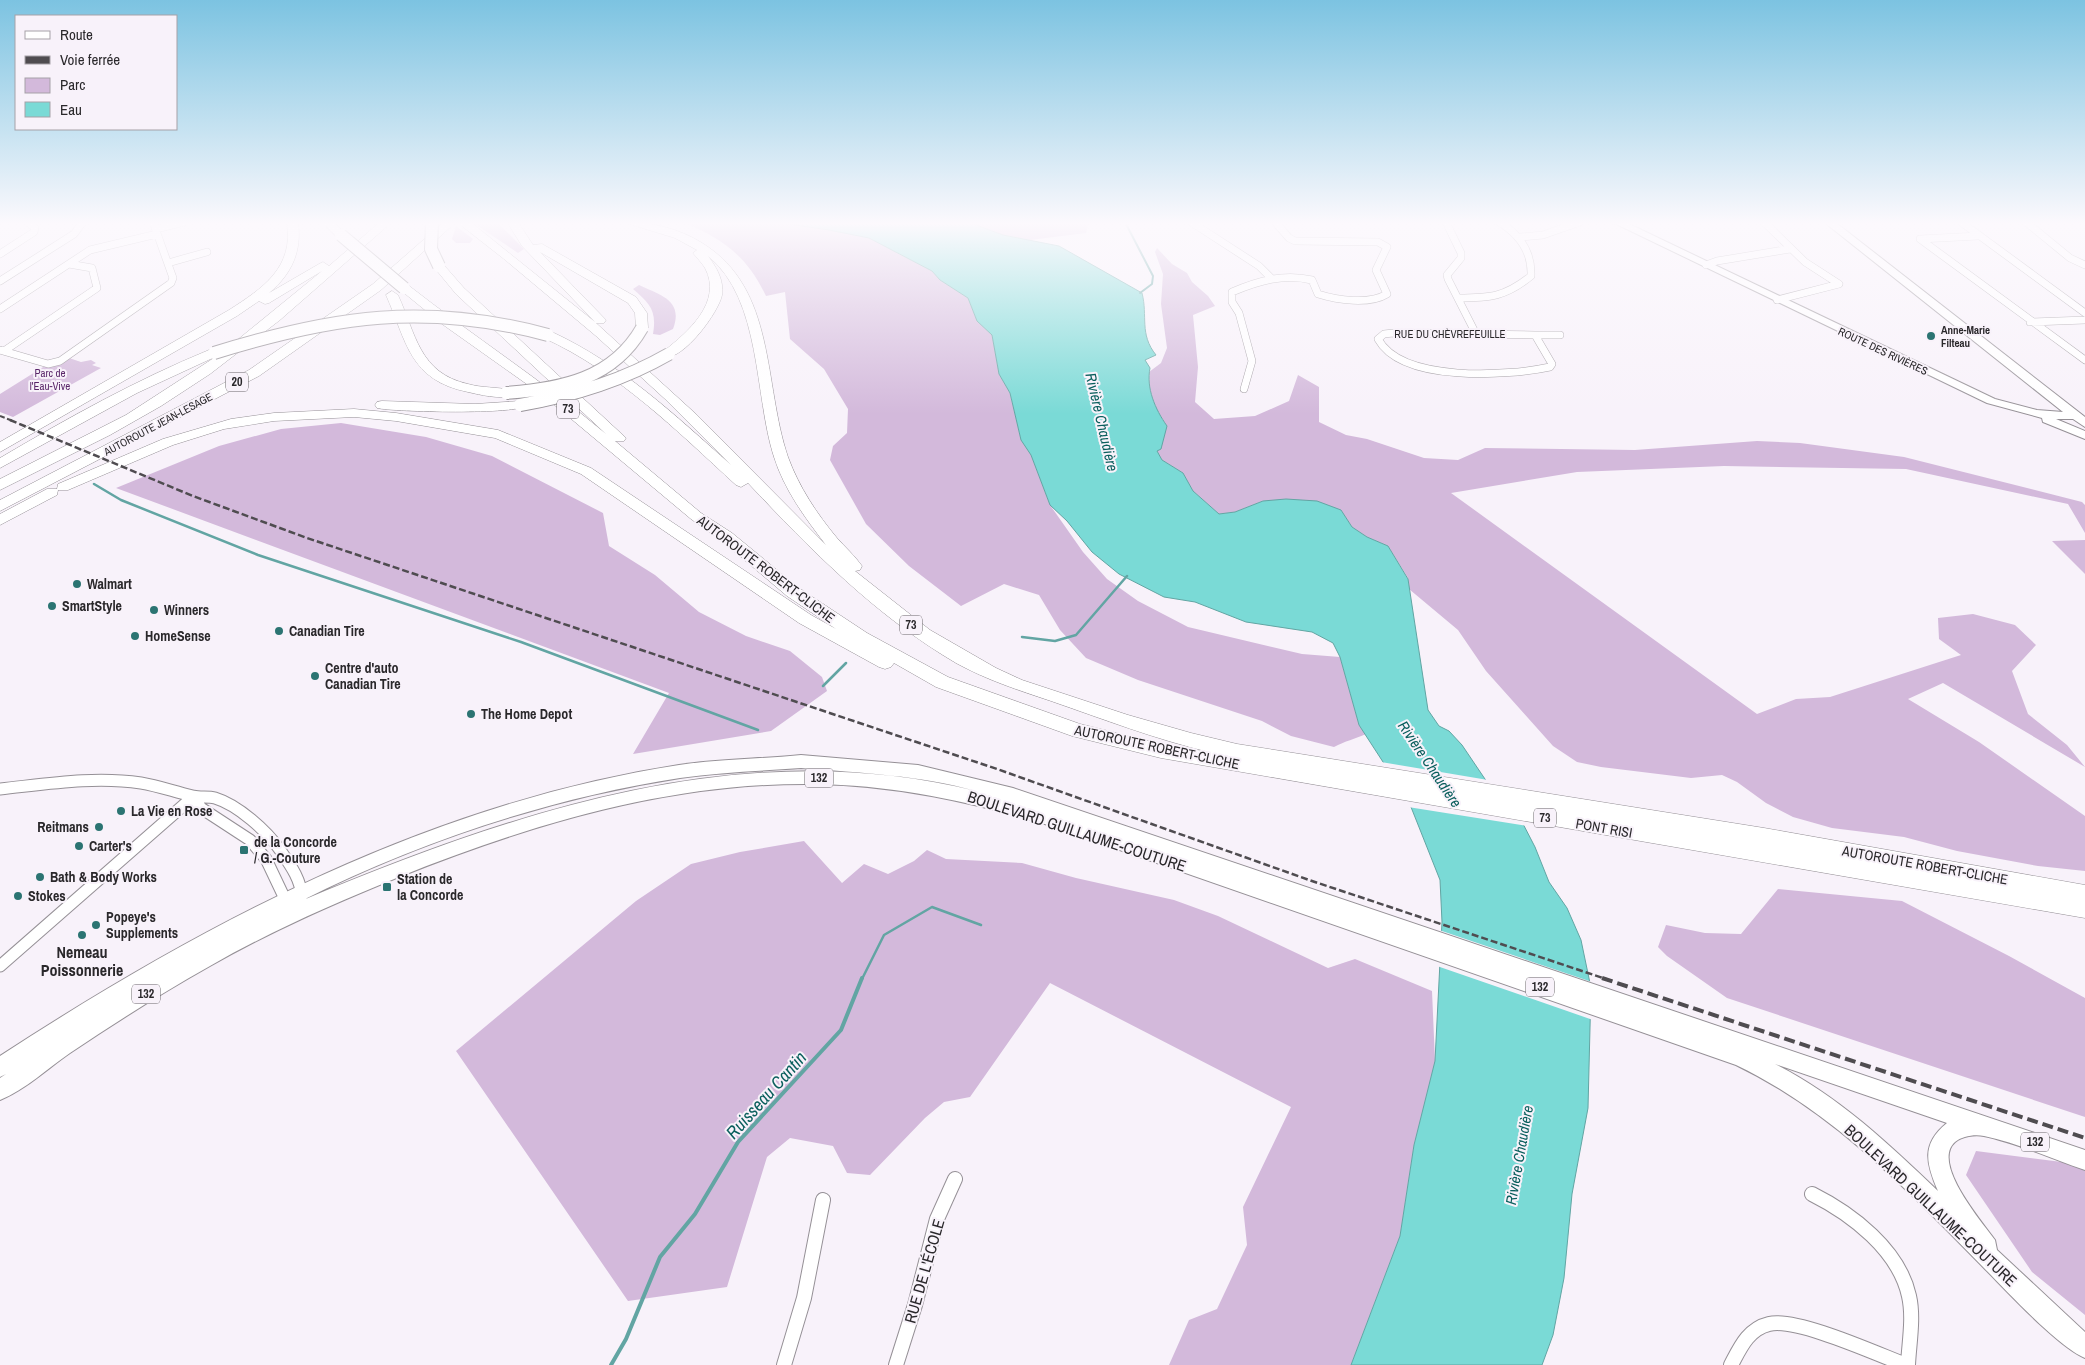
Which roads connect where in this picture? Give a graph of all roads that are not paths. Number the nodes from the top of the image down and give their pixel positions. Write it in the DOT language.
graph roads {
  1 [pos="36,286"];
  2 [pos="96,286"];
  3 [pos="167,286"];
  4 [pos="271,286"];
  5 [pos="288,286"];
  6 [pos="313,286"];
  7 [pos="380,286"];
  8 [pos="392,286"];
  9 [pos="456,286"];
  10 [pos="543,286"];
  11 [pos="567,286"];
  12 [pos="607,286"];
  13 [pos="716,286"];
  14 [pos="740,286"];
  15 [pos="1249,286"];
  16 [pos="1314,286"];
  17 [pos="1383,286"];
  18 [pos="1452,286"];
  19 [pos="1518,286"];
  20 [pos="1748,286"];
  21 [pos="1836,286"];
  22 [pos="1910,286"];
  23 [pos="1982,286"];
  24 [pos="2047,286"];
  25 [pos="377,288"];
  26 [pos="398,292"];
  27 [pos="1458,298"];
  28 [pos="1777,300"];
  29 [pos="0,309"];
  30 [pos="2085,313"];
  31 [pos="2085,320"];
  32 [pos="2030,322"];
  33 [pos="1476,334"];
  34 [pos="1536,334"];
  35 [pos="1560,335"];
  36 [pos="2,351"];
  37 [pos="214,353"];
  38 [pos="159,356"];
  39 [pos="2084,359"];
  40 [pos="1244,389"];
  41 [pos="669,393"];
  42 [pos="2036,414"];
  43 [pos="2081,419"];
  44 [pos="220,426"];
  45 [pos="2085,435"];
  46 [pos="0,448"];
  47 [pos="0,453"];
  48 [pos="0,464"];
  49 [pos="0,485"];
  50 [pos="63,487"];
  51 [pos="0,506"];
  52 [pos="0,520"];
  53 [pos="801,531"];
  54 [pos="727,537"];
  55 [pos="942,682"];
  56 [pos="1039,690"];
  57 [pos="1307,770"];
  58 [pos="0,789"];
  59 [pos="193,797"];
  60 [pos="1764,836"];
  61 [pos="1782,858"];
  62 [pos="302,891"];
  63 [pos="2085,894"];
  64 [pos="292,905"];
  65 [pos="2085,909"];
  66 [pos="1340,911"];
  67 [pos="0,966"];
  68 [pos="1740,1049"];
  69 [pos="0,1067"];
  70 [pos="0,1090"];
  71 [pos="1984,1125"];
  72 [pos="2085,1160"];
  73 [pos="955,1179"];
  74 [pos="1812,1194"];
  75 [pos="823,1200"];
  76 [pos="2010,1279"];
  77 [pos="2085,1347"];
  78 [pos="784,1365"];
  79 [pos="896,1365"];
  80 [pos="1731,1365"];
  81 [pos="1907,1365"];
  1 -- 29 [label="street"];
  2 -- 36 [label="street"];
  3 -- 36 [label="street"];
  4 -- 38 [label="highway"];
  5 -- 38 [label="highway"];
  6 -- 49 [label="highway, AUTOROUTE JEAN-LESAGE / 20"];
  7 -- 25 [label="highway, AUTOROUTE JEAN-LESAGE / 20"];
  8 -- 26 [label="highway, bridge"];
  9 -- 54 [label="highway, bridge"];
  10 -- 41 [label="highway, AUTOROUTE ROBERT-CLICHE / 73"];
  11 -- 41 [label="highway"];
  12 -- 26 [label="highway, bridge"];
  13 -- 44 [label="highway, bridge"];
  14 -- 56 [label="highway"];
  15 -- 40 [label="street"];
  16 -- 17 [label="street"];
  18 -- 27 [label="street"];
  19 -- 27 [label="street"];
  20 -- 28 [label="main road, ROUTE DES RIVIÈRES"];
  21 -- 28 [label="street"];
  22 -- 43 [label="main road"];
  23 -- 32 [label="street"];
  24 -- 30 [label="street"];
  25 -- 50 [label="highway"];
  25 -- 51 [label="highway, AUTOROUTE JEAN-LESAGE / 20"];
  26 -- 54 [label="highway, AUTOROUTE ROBERT-CLICHE / 73"];
  27 -- 33 [label="street"];
  28 -- 42 [label="main road, ROUTE DES RIVIÈRES"];
  31 -- 32 [label="street"];
  32 -- 39 [label="street"];
  33 -- 34 [label="street, RUE DU CHÈVREFEUILLE"];
  33 -- 34 [label="street, RUE DU CHÈVREFEUILLE"];
  34 -- 35 [label="street, RUE DU CHÈVREFEUILLE"];
  37 -- 47 [label="highway"];
  37 -- 48 [label="highway"];
  37 -- 53 [label="highway, bridge"];
  38 -- 46 [label="highway"];
  41 -- 53 [label="highway, AUTOROUTE ROBERT-CLICHE / 73"];
  42 -- 43 [label="main road, ROUTE DES RIVIÈRES"];
  42 -- 45 [label="main road"];
  44 -- 50 [label="highway"];
  44 -- 55 [label="highway"];
  50 -- 52 [label="highway"];
  53 -- 56 [label="highway, AUTOROUTE ROBERT-CLICHE / 73"];
  54 -- 55 [label="highway, AUTOROUTE ROBERT-CLICHE / 73"];
  55 -- 57 [label="highway, AUTOROUTE ROBERT-CLICHE / 73"];
  56 -- 57 [label="highway, AUTOROUTE ROBERT-CLICHE / 73"];
  57 -- 60 [label="highway, PONT RISI / 73"];
  57 -- 61 [label="highway, PONT RISI / 73"];
  58 -- 59 [label="street"];
  59 -- 62 [label="street"];
  59 -- 64 [label="street"];
  59 -- 67 [label="street"];
  60 -- 63 [label="highway, AUTOROUTE ROBERT-CLICHE / 73"];
  61 -- 65 [label="highway, AUTOROUTE ROBERT-CLICHE / 73"];
  62 -- 64 [label="main road, BOULEVARD GUILLAUME-COUTURE / 132"];
  62 -- 66 [label="main road, BOULEVARD GUILLAUME-COUTURE / 132"];
  64 -- 66 [label="main road, BOULEVARD GUILLAUME-COUTURE / 132"];
  64 -- 69 [label="main road, BOULEVARD GUILLAUME-COUTURE / 132"];
  64 -- 70 [label="main road, BOULEVARD GUILLAUME-COUTURE / 132"];
  66 -- 68 [label="main road, BOULEVARD GUILLAUME-COUTURE / 132"];
  68 -- 71 [label="main road, BOULEVARD GUILLAUME-COUTURE / 132"];
  68 -- 76 [label="main road, BOULEVARD GUILLAUME-COUTURE / 132"];
  71 -- 72 [label="main road, BOULEVARD GUILLAUME-COUTURE / 132"];
  71 -- 76 [label="main road"];
  73 -- 79 [label="street, RUE DE L'ÉCOLE"];
  74 -- 81 [label="street"];
  75 -- 78 [label="street"];
  76 -- 77 [label="main road, BOULEVARD GUILLAUME-COUTURE / 132"];
  80 -- 81 [label="street"];
}
